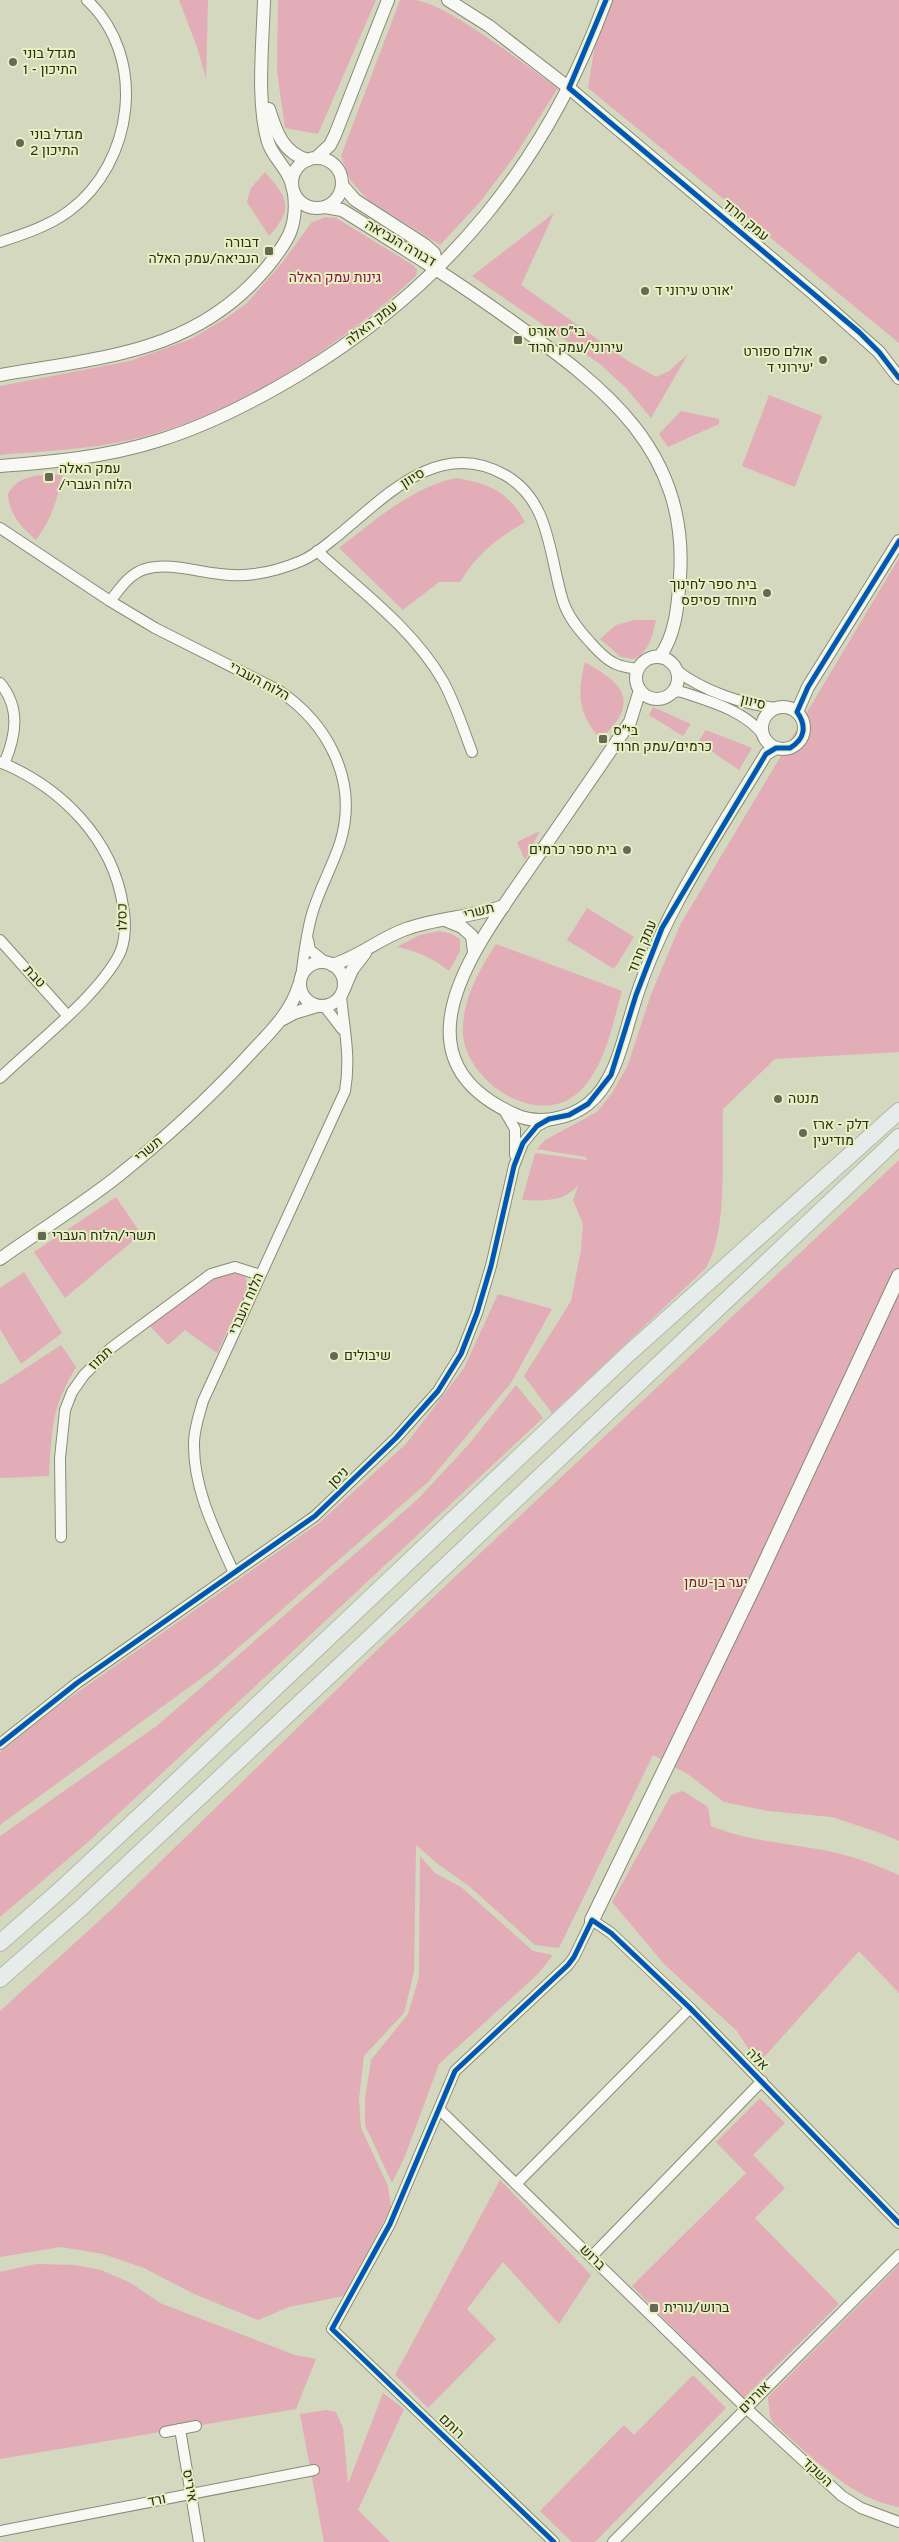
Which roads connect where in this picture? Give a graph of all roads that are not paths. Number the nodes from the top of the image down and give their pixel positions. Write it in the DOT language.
graph roads {
  1 [pos="87,0"];
  2 [pos="264,0"];
  3 [pos="388,0"];
  4 [pos="448,0"];
  5 [pos="606,0"];
  6 [pos="263,88"];
  7 [pos="568,88"];
  8 [pos="312,159"];
  9 [pos="342,185"];
  10 [pos="293,189"];
  11 [pos="325,207"];
  12 [pos="0,242"];
  13 [pos="438,269"];
  14 [pos="0,375"];
  15 [pos="899,378"];
  16 [pos="19,465"];
  17 [pos="0,466"];
  18 [pos="0,476"];
  19 [pos="2,530"];
  20 [pos="899,541"];
  21 [pos="317,552"];
  22 [pos="110,601"];
  23 [pos="653,657"];
  24 [pos="638,669"];
  25 [pos="676,670"];
  26 [pos="0,683"];
  27 [pos="640,690"];
  28 [pos="670,694"];
  29 [pos="776,708"];
  30 [pos="797,712"];
  31 [pos="764,736"];
  32 [pos="776,748"];
  33 [pos="472,752"];
  34 [pos="2,763"];
  35 [pos="504,906"];
  36 [pos="445,920"];
  37 [pos="308,931"];
  38 [pos="0,940"];
  39 [pos="370,947"];
  40 [pos="474,952"];
  41 [pos="329,963"];
  42 [pos="300,981"];
  43 [pos="342,992"];
  44 [pos="321,1006"];
  45 [pos="67,1014"];
  46 [pos="281,1020"];
  47 [pos="346,1040"];
  48 [pos="0,1078"];
  49 [pos="504,1110"];
  50 [pos="899,1111"];
  51 [pos="550,1119"];
  52 [pos="899,1137"];
  53 [pos="514,1166"];
  54 [pos="0,1259"];
  55 [pos="260,1275"];
  56 [pos="899,1276"];
  57 [pos="61,1537"];
  58 [pos="234,1573"];
  59 [pos="0,1744"];
  60 [pos="592,1920"];
  61 [pos="0,1943"];
  62 [pos="0,1979"];
  63 [pos="690,2008"];
  64 [pos="762,2081"];
  65 [pos="439,2109"];
  66 [pos="516,2184"];
  67 [pos="899,2223"];
  68 [pos="899,2255"];
  69 [pos="590,2257"];
  70 [pos="746,2407"];
  71 [pos="196,2426"];
  72 [pos="180,2429"];
  73 [pos="165,2432"];
  74 [pos="314,2470"];
  75 [pos="191,2494"];
  76 [pos="899,2522"];
  77 [pos="0,2531"];
  78 [pos="199,2542"];
  79 [pos="554,2542"];
  80 [pos="613,2542"];
  1 -- 12 [label="street"];
  2 -- 6 [label="street"];
  3 -- 8 [label="street"];
  4 -- 7 [label="street, עמק חרוד"];
  5 -- 7 [label="street, עמק האלה"];
  6 -- 8 [label="street"];
  6 -- 10 [label="street"];
  7 -- 13 [label="street, עמק האלה"];
  7 -- 15 [label="street, עמק חרוד"];
  8 -- 9 [label="street"];
  8 -- 10 [label="street"];
  9 -- 11 [label="street"];
  9 -- 13 [label="street, דבורה הנביאה"];
  10 -- 11 [label="street"];
  10 -- 14 [label="street"];
  11 -- 13 [label="street, דבורה הנביאה"];
  13 -- 16 [label="street, עמק האלה"];
  13 -- 23 [label="street"];
  16 -- 17 [label="street, עמק האלה"];
  16 -- 18 [label="street"];
  19 -- 22 [label="street, הלוח העברי"];
  20 -- 30 [label="street"];
  21 -- 22 [label="street, סיוון"];
  21 -- 24 [label="street, סיוון"];
  21 -- 33 [label="street"];
  22 -- 37 [label="street, הלוח העברי"];
  23 -- 24 [label="street"];
  23 -- 25 [label="street"];
  24 -- 27 [label="street"];
  25 -- 28 [label="street"];
  25 -- 29 [label="street, סיוון"];
  26 -- 34 [label="street"];
  27 -- 28 [label="street"];
  27 -- 35 [label="street, עמק חרוד"];
  28 -- 31 [label="street, סיוון"];
  29 -- 30 [label="street"];
  29 -- 31 [label="street"];
  30 -- 32 [label="street"];
  31 -- 32 [label="street"];
  32 -- 51 [label="street, עמק חרוד"];
  34 -- 45 [label="street, כסלו"];
  35 -- 36 [label="street, תשרי"];
  35 -- 40 [label="street, עמק חרוד"];
  36 -- 39 [label="street, תשרי"];
  36 -- 40 [label="street"];
  37 -- 41 [label="street"];
  37 -- 42 [label="street, הלוח העברי"];
  38 -- 45 [label="street, טבת"];
  39 -- 41 [label="street, תשרי"];
  39 -- 43 [label="street, תשרי"];
  40 -- 49 [label="street, עמק חרוד"];
  41 -- 42 [label="street"];
  41 -- 43 [label="street"];
  42 -- 44 [label="street"];
  42 -- 46 [label="street, תשרי"];
  43 -- 44 [label="street"];
  43 -- 47 [label="street, הלוח העברי"];
  44 -- 46 [label="street, תשרי"];
  44 -- 47 [label="street, הלוח העברי"];
  45 -- 48 [label="street, כסלו"];
  46 -- 54 [label="street, תשרי"];
  47 -- 55 [label="street, הלוח העברי"];
  49 -- 51 [label="street, עמק חרוד"];
  49 -- 53 [label="street, ניסן"];
  50 -- 61 [label="highway"];
  51 -- 53 [label="street, ניסן"];
  52 -- 62 [label="highway"];
  53 -- 58 [label="street, ניסן"];
  55 -- 57 [label="street, תמוז"];
  55 -- 58 [label="street, הלוח העברי"];
  56 -- 60 [label="main road"];
  58 -- 59 [label="street, ניסן"];
  60 -- 63 [label="street, אלה"];
  60 -- 65 [label="street"];
  63 -- 64 [label="street, אלה"];
  63 -- 66 [label="street"];
  64 -- 67 [label="street, אלה"];
  64 -- 69 [label="street"];
  65 -- 66 [label="street, ברוש"];
  65 -- 79 [label="street, רותם"];
  66 -- 69 [label="street, ברוש"];
  68 -- 70 [label="street, אורנים"];
  69 -- 70 [label="street, ברוש"];
  70 -- 76 [label="street, השקד"];
  70 -- 80 [label="street, אורנים"];
  71 -- 72 [label="street"];
  72 -- 73 [label="street"];
  72 -- 75 [label="street, איריס"];
  74 -- 75 [label="street, ורד"];
  75 -- 77 [label="street, ורד"];
  75 -- 78 [label="street, איריס"];
}
